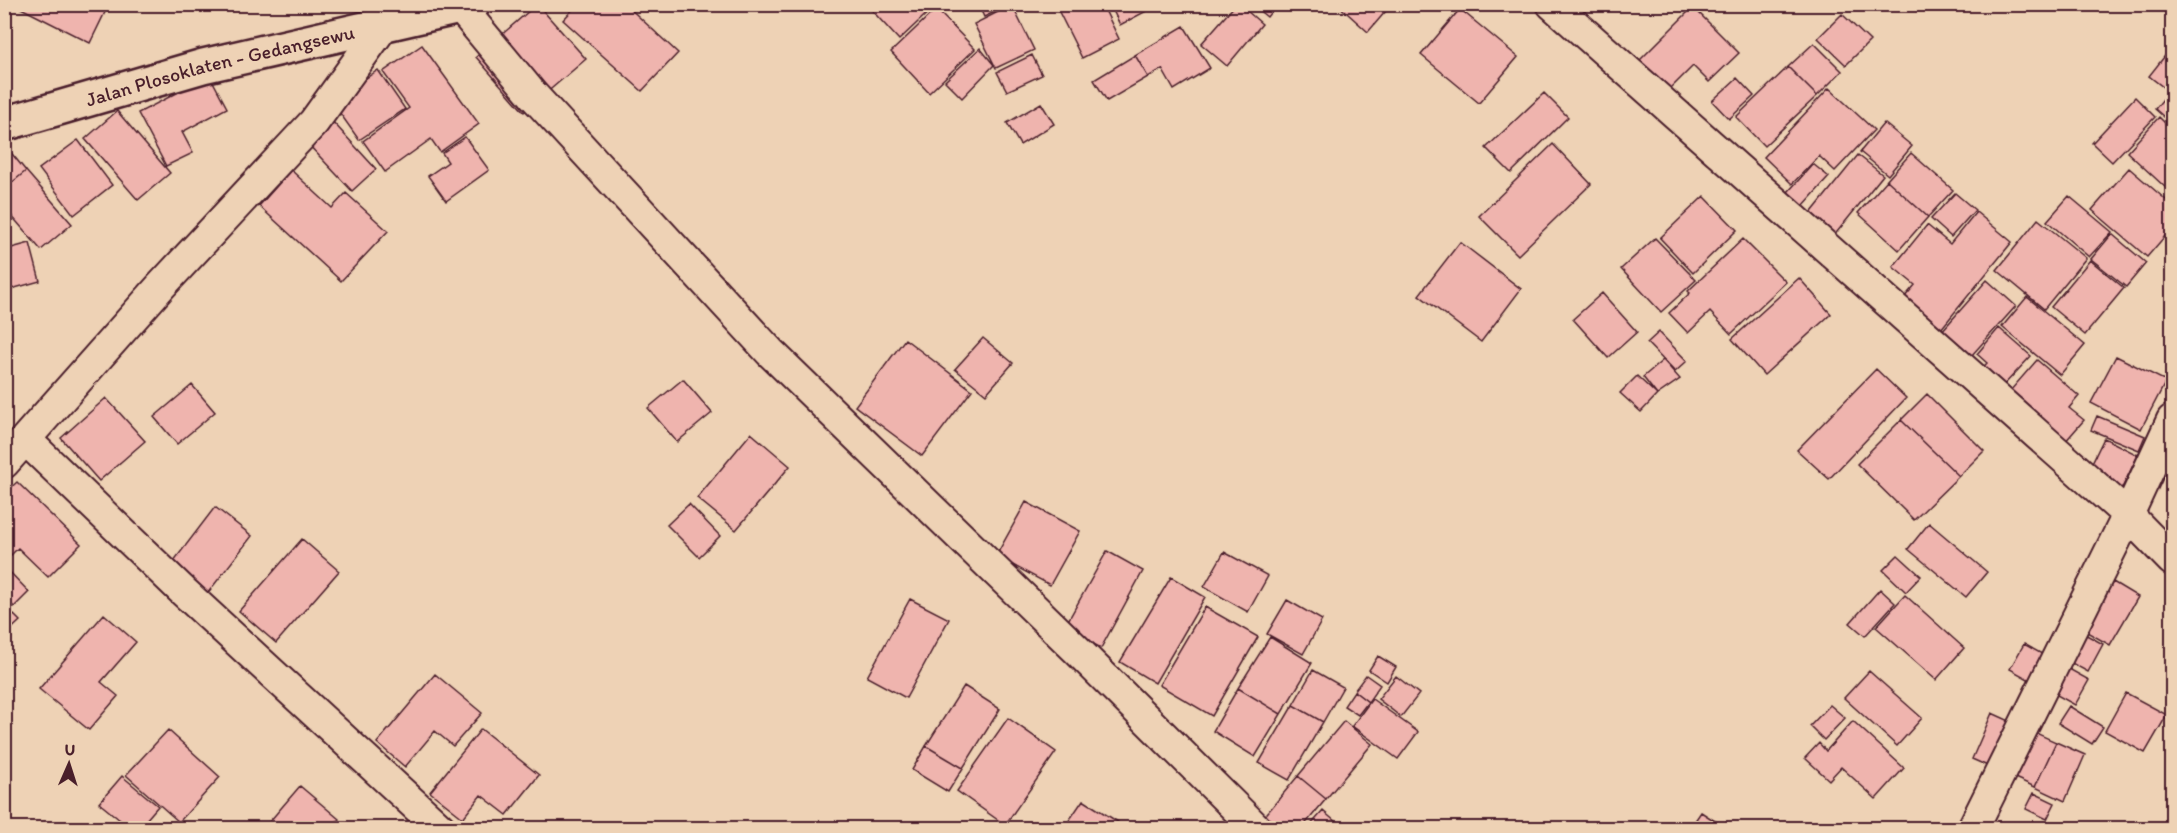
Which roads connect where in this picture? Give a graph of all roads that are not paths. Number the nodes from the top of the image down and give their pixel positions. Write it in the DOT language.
graph roads {
  1 [pos="1552,4"];
  2 [pos="461,6"];
  3 [pos="384,25"];
  4 [pos="4,124"];
  5 [pos="2172,420"];
  6 [pos="26,440"];
  7 [pos="4,463"];
  8 [pos="2128,516"];
  9 [pos="2172,560"];
  10 [pos="440,828"];
  11 [pos="1256,828"];
  12 [pos="1973,828"];
  1 -- 8 [label="street"];
  2 -- 3 [label="main road, Jalan Plosoklaten - Gedangsewu"];
  2 -- 11 [label="street"];
  3 -- 4 [label="main road, Jalan Plosoklaten - Gedangsewu"];
  3 -- 6 [label="street"];
  5 -- 8 [label="street"];
  6 -- 7 [label="street"];
  6 -- 10 [label="street"];
  8 -- 9 [label="street"];
  8 -- 12 [label="street"];
}
